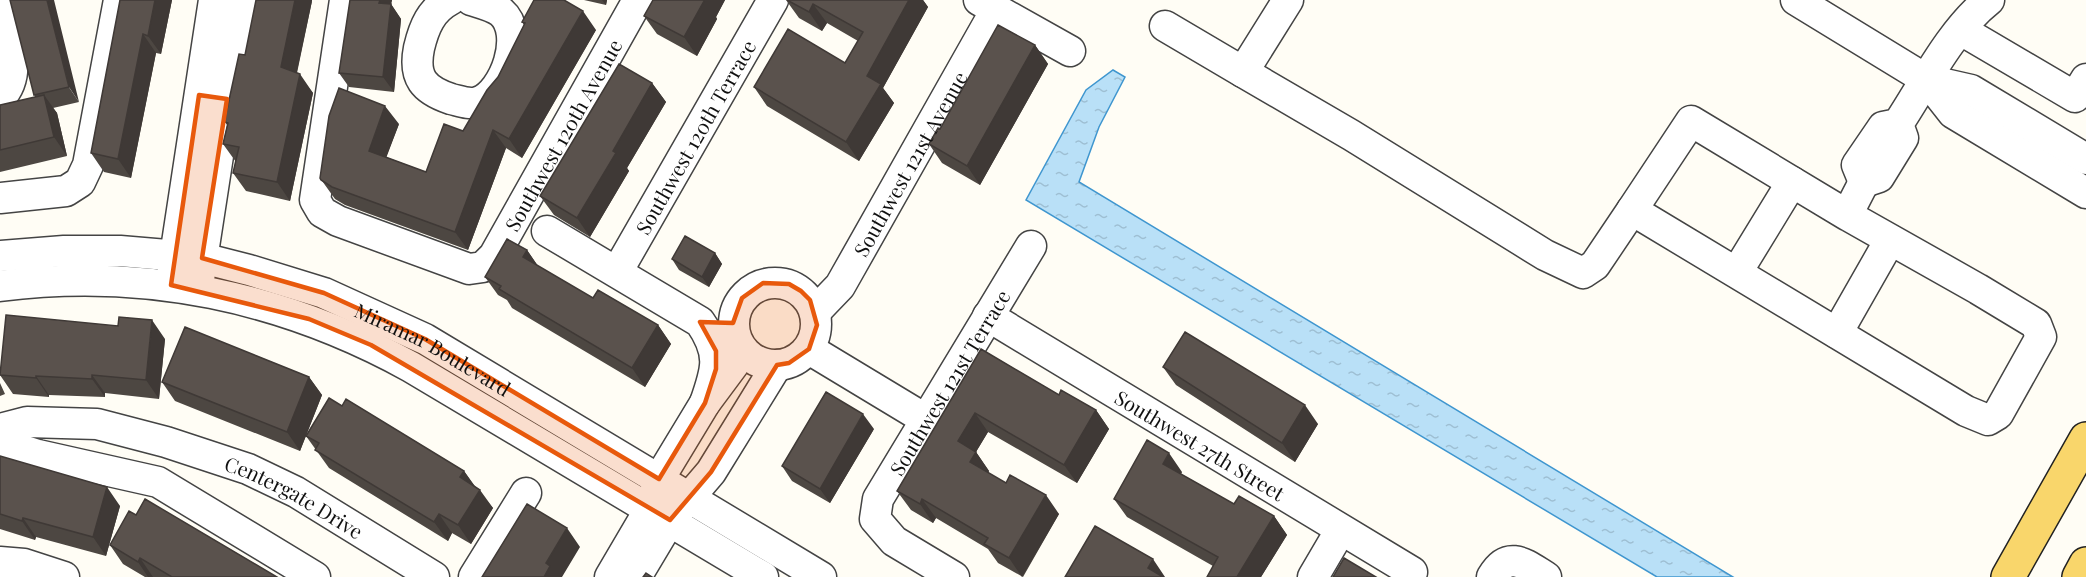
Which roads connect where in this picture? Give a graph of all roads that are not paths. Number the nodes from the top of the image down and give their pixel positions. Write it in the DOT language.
graph roads {
  1 [pos="119,0"];
  2 [pos="214,0"];
  3 [pos="242,0"];
  4 [pos="345,0"];
  5 [pos="450,0"];
  6 [pos="471,0"];
  7 [pos="638,0"];
  8 [pos="773,0"];
  9 [pos="1288,0"];
  10 [pos="1796,0"];
  11 [pos="1989,0"];
  12 [pos="988,5"];
  13 [pos="0,9"];
  14 [pos="1166,26"];
  15 [pos="1961,30"];
  16 [pos="1070,51"];
  17 [pos="1243,72"];
  18 [pos="2086,79"];
  19 [pos="1927,80"];
  20 [pos="213,97"];
  21 [pos="0,98"];
  22 [pos="2086,159"];
  23 [pos="1792,182"];
  24 [pos="2086,193"];
  25 [pos="0,198"];
  26 [pos="1632,210"];
  27 [pos="1847,215"];
  28 [pos="547,231"];
  29 [pos="1890,240"];
  30 [pos="1031,246"];
  31 [pos="0,256"];
  32 [pos="186,272"];
  33 [pos="618,272"];
  34 [pos="1737,272"];
  35 [pos="0,286"];
  36 [pos="815,312"];
  37 [pos="988,316"];
  38 [pos="700,322"];
  39 [pos="1837,333"];
  40 [pos="737,335"];
  41 [pos="809,349"];
  42 [pos="777,365"];
  43 [pos="705,403"];
  44 [pos="925,419"];
  45 [pos="0,429"];
  46 [pos="145,437"];
  47 [pos="2086,439"];
  48 [pos="0,443"];
  49 [pos="135,477"];
  50 [pos="659,479"];
  51 [pos="526,493"];
  52 [pos="689,498"];
  53 [pos="660,515"];
  54 [pos="1340,531"];
  55 [pos="0,562"];
  56 [pos="2086,564"];
  57 [pos="1412,572"];
  58 [pos="64,577"];
  59 [pos="315,577"];
  60 [pos="434,577"];
  61 [pos="474,577"];
  62 [pos="610,577"];
  63 [pos="636,577"];
  64 [pos="763,577"];
  65 [pos="821,577"];
  66 [pos="954,577"];
  67 [pos="1313,577"];
  68 [pos="1492,577"];
  69 [pos="1546,577"];
  70 [pos="2008,577"];
  71 [pos="2079,577"];
  1 -- 25 [label="street"];
  2 -- 20 [label="street"];
  3 -- 20 [label="street"];
  4 -- 7 [label="street, Southwest 120th Avenue"];
  5 -- 6 [label="street"];
  8 -- 33 [label="street, Southwest 120th Terrace"];
  9 -- 17 [label="street"];
  10 -- 19 [label="street"];
  11 -- 15 [label="street"];
  12 -- 16 [label="street"];
  12 -- 36 [label="street, Southwest 121st Avenue"];
  13 -- 21 [label="street"];
  14 -- 17 [label="street"];
  15 -- 18 [label="street"];
  15 -- 19 [label="street"];
  17 -- 26 [label="street"];
  19 -- 22 [label="street"];
  19 -- 24 [label="street"];
  19 -- 27 [label="street"];
  20 -- 32 [label="street"];
  23 -- 26 [label="street"];
  23 -- 27 [label="street"];
  23 -- 34 [label="street"];
  26 -- 34 [label="street"];
  27 -- 29 [label="street"];
  28 -- 33 [label="street"];
  29 -- 39 [label="street"];
  29 -- 39 [label="street"];
  30 -- 37 [label="street, Southwest 121st Terrace"];
  31 -- 32 [label="street, Miramar Boulevard"];
  32 -- 35 [label="street, Miramar Boulevard"];
  32 -- 50 [label="street, Miramar Boulevard"];
  32 -- 53 [label="street, Miramar Boulevard"];
  33 -- 38 [label="street"];
  34 -- 39 [label="street"];
  36 -- 40 [label="street"];
  36 -- 41 [label="street"];
  37 -- 44 [label="street, Southwest 121st Terrace"];
  37 -- 54 [label="street, Southwest 27th Street"];
  38 -- 40 [label="street"];
  38 -- 43 [label="street"];
  40 -- 42 [label="street"];
  40 -- 43 [label="street"];
  41 -- 42 [label="street"];
  41 -- 44 [label="street"];
  42 -- 52 [label="street"];
  43 -- 50 [label="street"];
  44 -- 66 [label="street, Southwest 121st Terrace"];
  45 -- 46 [label="street, Centergate Drive"];
  46 -- 49 [label="street"];
  46 -- 60 [label="street, Centergate Drive"];
  47 -- 70 [label="main road"];
  48 -- 49 [label="street"];
  49 -- 59 [label="street"];
  50 -- 52 [label="street, Miramar Boulevard"];
  50 -- 53 [label="street"];
  51 -- 61 [label="street"];
  52 -- 53 [label="street"];
  52 -- 65 [label="street, Miramar Boulevard"];
  53 -- 62 [label="street"];
  53 -- 63 [label="street"];
  53 -- 64 [label="street, Miramar Boulevard"];
  54 -- 57 [label="street, Southwest 27th Street"];
  54 -- 67 [label="street"];
  55 -- 58 [label="street"];
  56 -- 71 [label="main road"];
  68 -- 69 [label="street"];
}
